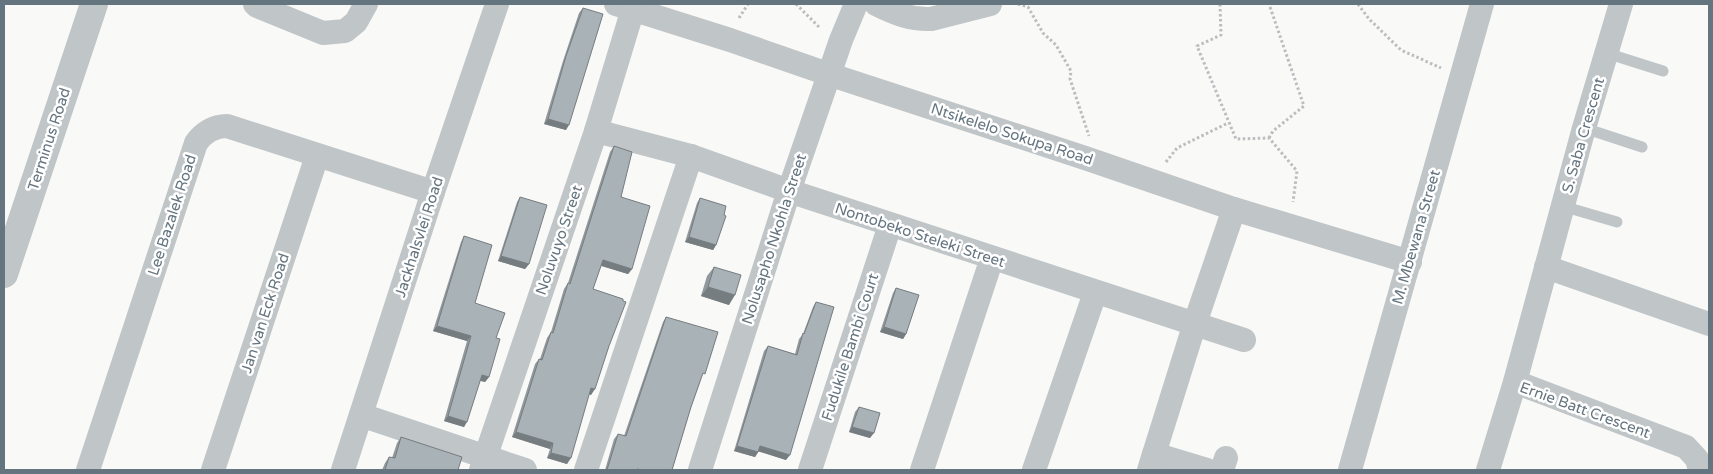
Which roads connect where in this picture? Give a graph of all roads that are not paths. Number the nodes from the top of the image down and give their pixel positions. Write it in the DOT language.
graph roads {
  1 [pos="94,4"];
  2 [pos="255,4"];
  3 [pos="366,4"];
  4 [pos="497,4"];
  5 [pos="990,4"];
  6 [pos="1482,4"];
  7 [pos="1621,4"];
  8 [pos="862,5"];
  9 [pos="625,6"];
  10 [pos="1606,53"];
  11 [pos="1663,70"];
  12 [pos="828,74"];
  13 [pos="1584,128"];
  14 [pos="596,130"];
  15 [pos="1642,147"];
  16 [pos="318,156"];
  17 [pos="691,156"];
  18 [pos="789,191"];
  19 [pos="432,192"];
  20 [pos="1562,206"];
  21 [pos="1234,209"];
  22 [pos="1617,222"];
  23 [pos="890,225"];
  24 [pos="992,258"];
  25 [pos="1410,262"];
  26 [pos="1546,266"];
  27 [pos="4,274"];
  28 [pos="1095,293"];
  29 [pos="1195,323"];
  30 [pos="1709,324"];
  31 [pos="1244,340"];
  32 [pos="1514,382"];
  33 [pos="361,414"];
  34 [pos="1152,462"];
  35 [pos="483,464"];
  36 [pos="1219,466"];
  37 [pos="88,470"];
  38 [pos="213,470"];
  39 [pos="342,470"];
  40 [pos="525,470"];
  41 [pos="586,470"];
  42 [pos="700,470"];
  43 [pos="810,470"];
  44 [pos="922,470"];
  45 [pos="1034,470"];
  46 [pos="1350,470"];
  47 [pos="1488,470"];
  48 [pos="1700,470"];
  1 -- 27 [label="street, Terminus Road"];
  2 -- 3 [label="street"];
  4 -- 19 [label="street, Jackhalsvlei Road"];
  5 -- 8 [label="street"];
  6 -- 25 [label="street, M. Mbewana Street"];
  7 -- 10 [label="street, S. Saba Crescent"];
  8 -- 12 [label="street, Nolusapho Nkohla Street"];
  9 -- 12 [label="street, Ntsikelelo Sokupa Road"];
  9 -- 14 [label="street, Noluvuyo Street"];
  10 -- 11 [label="lane"];
  10 -- 13 [label="street, S. Saba Crescent"];
  12 -- 18 [label="street, Nolusapho Nkohla Street"];
  12 -- 21 [label="street, Ntsikelelo Sokupa Road"];
  13 -- 15 [label="lane"];
  13 -- 20 [label="street, S. Saba Crescent"];
  14 -- 17 [label="street, Nontobeko Steleki Street"];
  14 -- 35 [label="street, Noluvuyo Street"];
  16 -- 19 [label="street, Lee Bazalek Road"];
  16 -- 37 [label="street, Lee Bazalek Road"];
  16 -- 38 [label="street, Jan van Eck Road"];
  17 -- 18 [label="street, Nontobeko Steleki Street"];
  17 -- 41 [label="street"];
  18 -- 23 [label="street, Nontobeko Steleki Street"];
  18 -- 42 [label="street, Nolusapho Nkohla Street"];
  19 -- 33 [label="street, Jackhalsvlei Road"];
  20 -- 22 [label="lane"];
  20 -- 26 [label="street, S. Saba Crescent"];
  21 -- 25 [label="street, Ntsikelelo Sokupa Road"];
  21 -- 29 [label="street"];
  23 -- 24 [label="street, Nontobeko Steleki Street"];
  23 -- 43 [label="street, Fudukile Bambi Court"];
  24 -- 28 [label="street, Nontobeko Steleki Street"];
  24 -- 44 [label="street"];
  25 -- 46 [label="street, M. Mbewana Street"];
  26 -- 30 [label="street"];
  26 -- 32 [label="street, S. Saba Crescent"];
  28 -- 29 [label="street, Nontobeko Steleki Street"];
  28 -- 45 [label="street"];
  29 -- 31 [label="street, Nontobeko Steleki Street"];
  29 -- 34 [label="street"];
  32 -- 47 [label="street, Ernie Batt Crescent"];
  32 -- 48 [label="street, Ernie Batt Crescent"];
  33 -- 35 [label="street"];
  33 -- 39 [label="street, Jackhalsvlei Road"];
  34 -- 36 [label="street"];
  35 -- 40 [label="street"];
}
